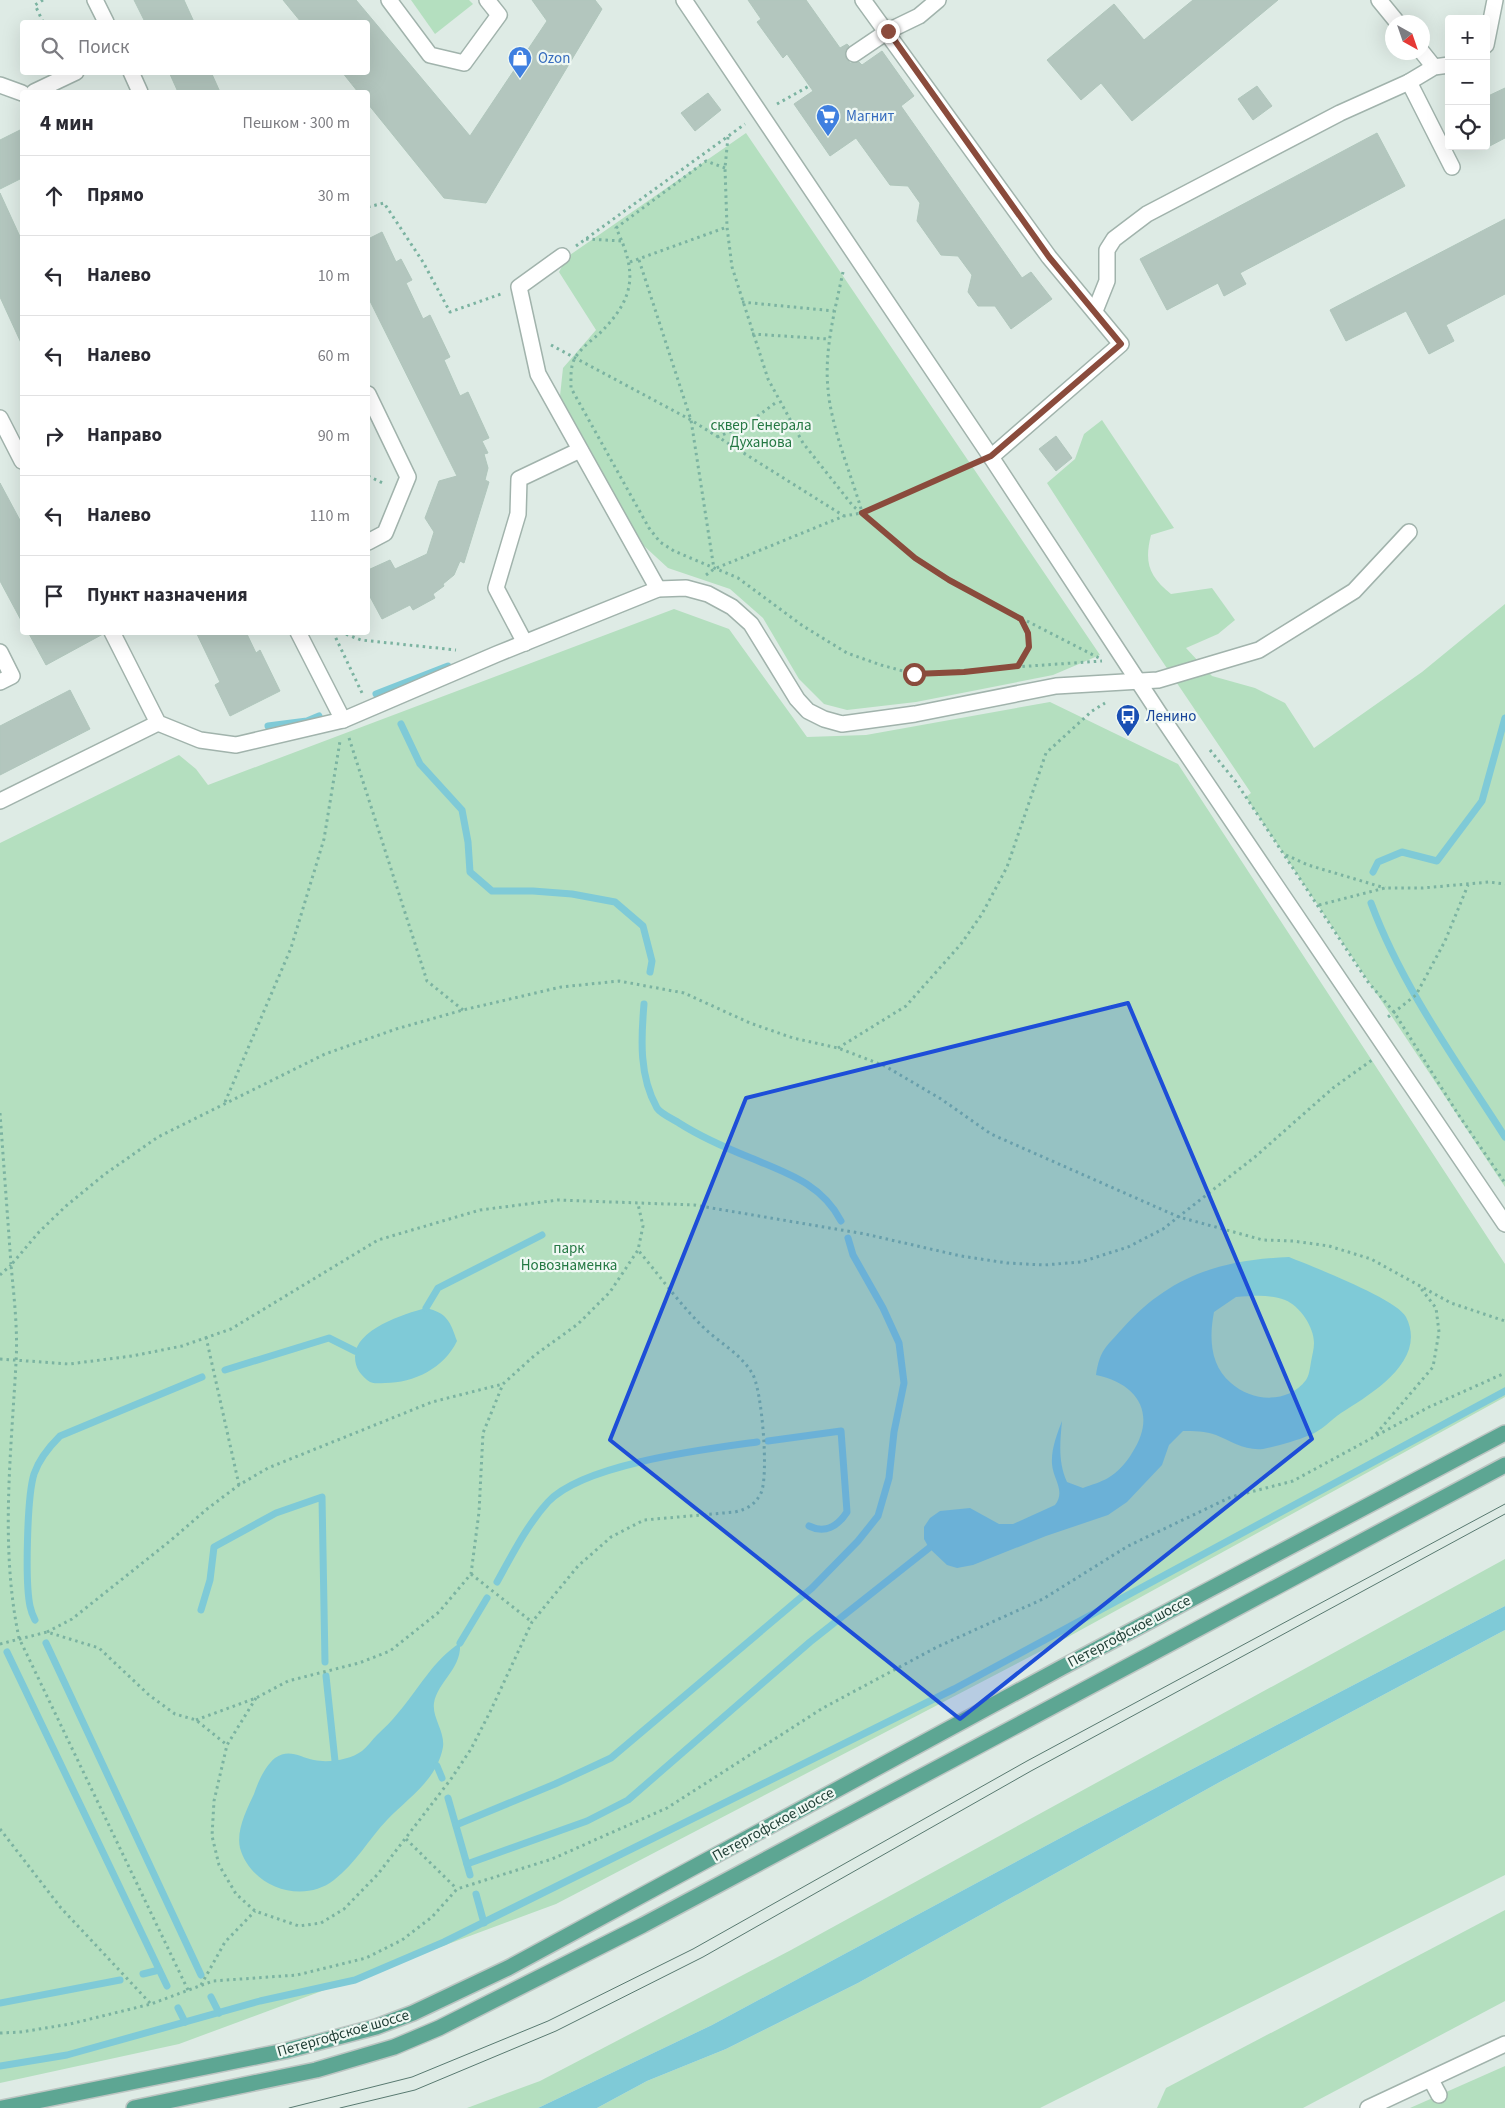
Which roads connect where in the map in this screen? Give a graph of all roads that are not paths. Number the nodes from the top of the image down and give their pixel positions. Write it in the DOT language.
graph roads {
  1 [pos="95,0"];
  2 [pos="389,0"];
  3 [pos="487,0"];
  4 [pos="684,0"];
  5 [pos="864,0"];
  6 [pos="938,0"];
  7 [pos="1379,0"];
  8 [pos="1495,0"];
  9 [pos="1391,15"];
  10 [pos="105,20"];
  11 [pos="1490,25"];
  12 [pos="888,31"];
  13 [pos="854,54"];
  14 [pos="1430,58"];
  15 [pos="1441,66"];
  16 [pos="70,75"];
  17 [pos="132,75"];
  18 [pos="1409,82"];
  19 [pos="0,85"];
  20 [pos="38,90"];
  21 [pos="139,90"];
  22 [pos="20,92"];
  23 [pos="1452,168"];
  24 [pos="562,256"];
  25 [pos="1095,311"];
  26 [pos="370,398"];
  27 [pos="0,418"];
  28 [pos="580,450"];
  29 [pos="991,456"];
  30 [pos="20,457"];
  31 [pos="1409,532"];
  32 [pos="370,541"];
  33 [pos="658,589"];
  34 [pos="114,635"];
  35 [pos="300,635"];
  36 [pos="524,643"];
  37 [pos="0,652"];
  38 [pos="0,682"];
  39 [pos="1138,682"];
  40 [pos="343,720"];
  41 [pos="158,723"];
  42 [pos="0,801"];
  43 [pos="1505,1224"];
  44 [pos="1505,1433"];
  45 [pos="1505,1464"];
  46 [pos="1505,2044"];
  47 [pos="1431,2080"];
  48 [pos="1439,2095"];
  49 [pos="2,2108"];
  50 [pos="134,2108"];
  51 [pos="1368,2108"];
  1 -- 10 [label="street"];
  2 -- 3 [label="street"];
  4 -- 29 [label="street"];
  5 -- 12 [label="street"];
  6 -- 12 [label="street"];
  7 -- 9 [label="street"];
  8 -- 11 [label="street"];
  12 -- 13 [label="street"];
  12 -- 25 [label="street"];
  14 -- 15 [label="street"];
  15 -- 18 [label="street"];
  16 -- 20 [label="street"];
  17 -- 21 [label="street"];
  18 -- 23 [label="street"];
  18 -- 25 [label="street"];
  19 -- 22 [label="street"];
  24 -- 28 [label="street"];
  25 -- 29 [label="street"];
  26 -- 32 [label="street"];
  27 -- 30 [label="street"];
  28 -- 33 [label="street"];
  28 -- 36 [label="street"];
  29 -- 39 [label="street"];
  31 -- 39 [label="street"];
  33 -- 36 [label="street"];
  33 -- 39 [label="street"];
  34 -- 41 [label="street"];
  35 -- 40 [label="street"];
  36 -- 40 [label="street"];
  37 -- 38 [label="street"];
  39 -- 43 [label="street"];
  40 -- 41 [label="street"];
  41 -- 42 [label="street"];
  44 -- 49 [label="main road, Петергофское шоссе"];
  45 -- 50 [label="main road, Петергофское шоссе"];
  46 -- 47 [label="street"];
  47 -- 48 [label="street"];
  47 -- 51 [label="street"];
}
